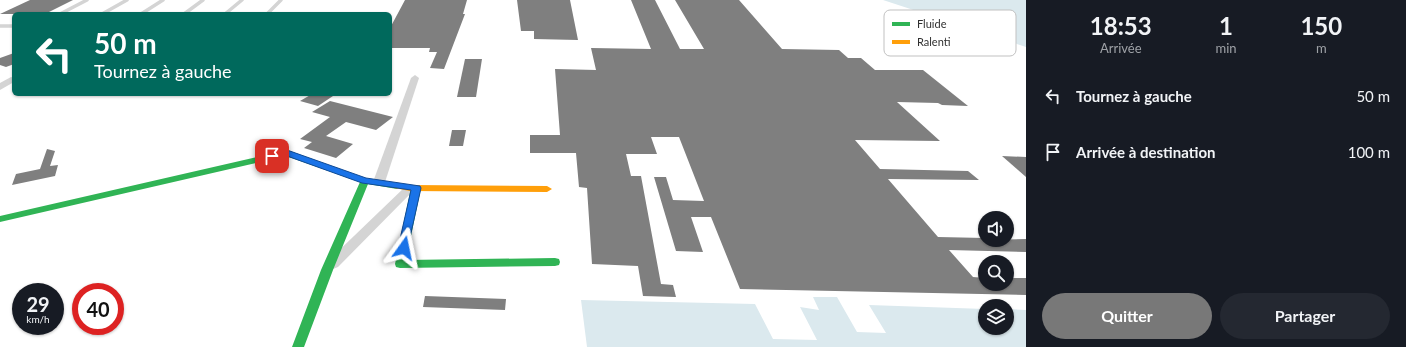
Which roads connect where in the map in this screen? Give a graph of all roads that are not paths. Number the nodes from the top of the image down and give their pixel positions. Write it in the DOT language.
graph roads {
  1 [pos="87,0"];
  2 [pos="127,0"];
  3 [pos="164,0"];
  4 [pos="203,0"];
  5 [pos="242,0"];
  6 [pos="281,0"];
  7 [pos="64,12"];
  8 [pos="106,12"];
  9 [pos="144,12"];
  10 [pos="187,12"];
  11 [pos="227,12"];
  12 [pos="269,12"];
  13 [pos="0,26"];
  14 [pos="12,26"];
  15 [pos="415,78"];
  16 [pos="11,80"];
  17 [pos="0,87"];
  18 [pos="365,181"];
  19 [pos="379,182"];
  20 [pos="413,188"];
  21 [pos="547,189"];
  22 [pos="0,219"];
  23 [pos="555,262"];
  24 [pos="327,270"];
  25 [pos="298,347"];
  1 -- 7 [label="lane"];
  2 -- 8 [label="lane"];
  3 -- 9 [label="lane"];
  4 -- 10 [label="lane"];
  5 -- 11 [label="lane"];
  6 -- 12 [label="lane"];
  13 -- 14 [label="lane"];
  15 -- 19 [label="street"];
  16 -- 17 [label="street"];
  18 -- 19 [label="street"];
  18 -- 22 [label="street"];
  18 -- 24 [label="street"];
  19 -- 20 [label="street"];
  20 -- 21 [label="street"];
  20 -- 23 [label="street"];
  20 -- 24 [label="street"];
  24 -- 25 [label="street"];
}
